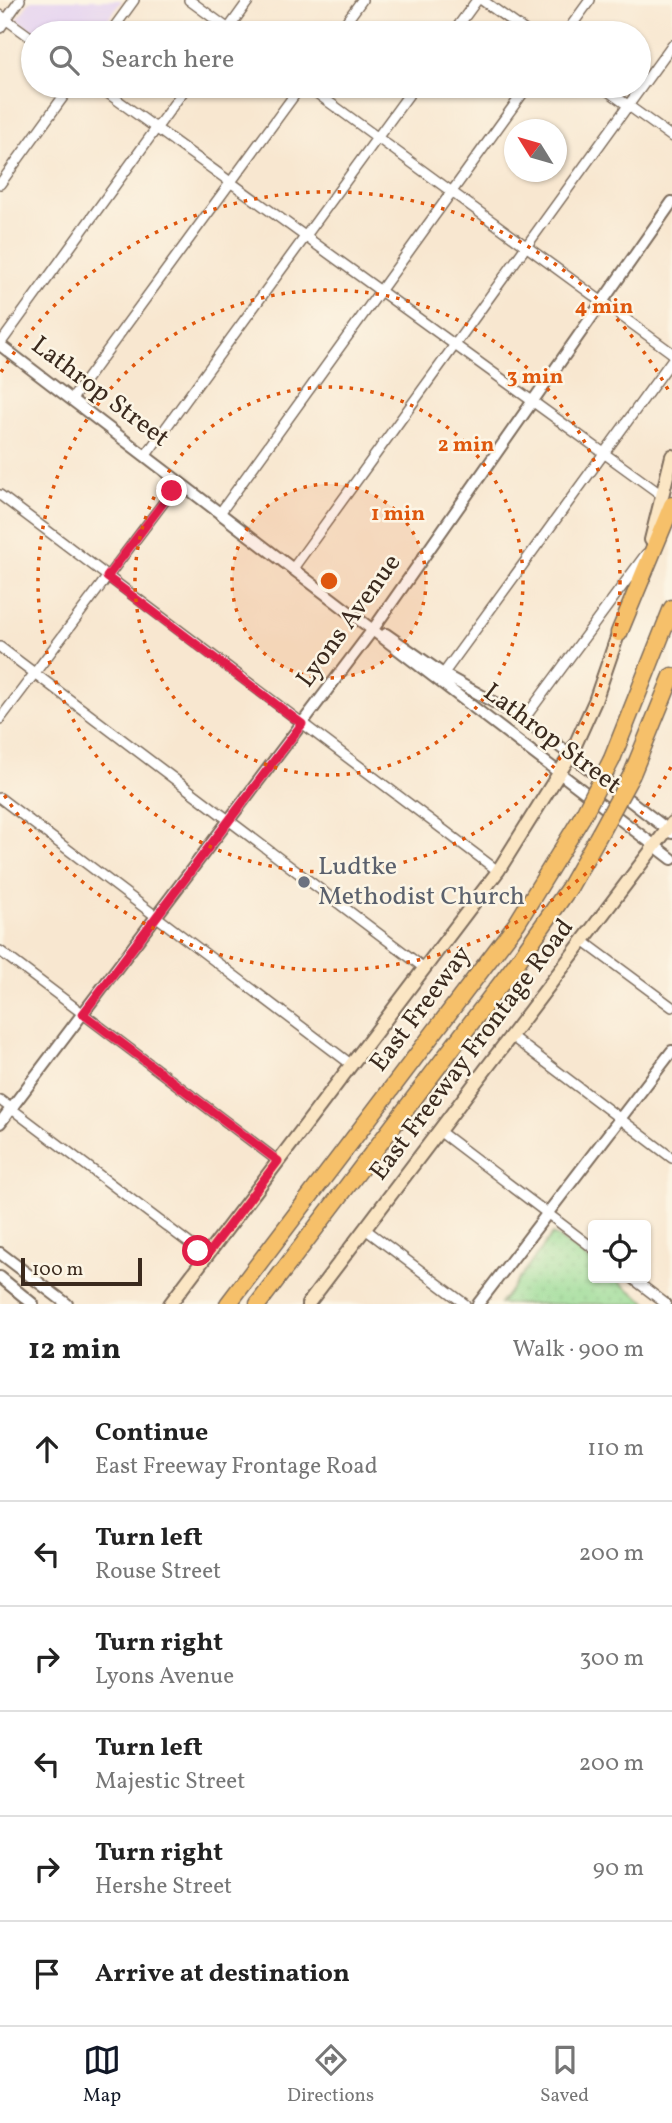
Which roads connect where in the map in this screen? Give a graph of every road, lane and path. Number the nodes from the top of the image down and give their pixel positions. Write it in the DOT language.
graph roads {
  1 [pos="20,0"];
  2 [pos="134,0"];
  3 [pos="188,0"];
  4 [pos="249,0"];
  5 [pos="362,0"];
  6 [pos="477,0"];
  7 [pos="482,0"];
  8 [pos="590,0"];
  9 [pos="3,17"];
  10 [pos="119,21"];
  11 [pos="215,21"];
  12 [pos="236,21"];
  13 [pos="347,21"];
  14 [pos="462,21"];
  15 [pos="511,21"];
  16 [pos="575,21"];
  17 [pos="0,28"];
  18 [pos="21,30"];
  19 [pos="672,45"];
  20 [pos="651,74"];
  21 [pos="62,98"];
  22 [pos="115,98"];
  23 [pos="178,98"];
  24 [pos="292,98"];
  25 [pos="324,98"];
  26 [pos="406,98"];
  27 [pos="519,98"];
  28 [pos="617,98"];
  29 [pos="634,98"];
  30 [pos="628,106"];
  31 [pos="156,128"];
  32 [pos="378,137"];
  33 [pos="672,138"];
  34 [pos="230,183"];
  35 [pos="0,184"];
  36 [pos="452,192"];
  37 [pos="672,202"];
  38 [pos="306,237"];
  39 [pos="526,245"];
  40 [pos="380,291"];
  41 [pos="602,300"];
  42 [pos="0,344"];
  43 [pos="455,345"];
  44 [pos="672,353"];
  45 [pos="672,360"];
  46 [pos="662,374"];
  47 [pos="672,374"];
  48 [pos="72,399"];
  49 [pos="533,401"];
  50 [pos="604,453"];
  51 [pos="146,455"];
  52 [pos="672,456"];
  53 [pos="179,482"];
  54 [pos="0,495"];
  55 [pos="667,500"];
  56 [pos="220,513"];
  57 [pos="648,553"];
  58 [pos="294,568"];
  59 [pos="107,577"];
  60 [pos="672,608"];
  61 [pos="374,628"];
  62 [pos="619,633"];
  63 [pos="0,646"];
  64 [pos="34,672"];
  65 [pos="672,676"];
  66 [pos="441,678"];
  67 [pos="0,719"];
  68 [pos="524,719"];
  69 [pos="302,724"];
  70 [pos="571,754"];
  71 [pos="561,772"];
  72 [pos="0,798"];
  73 [pos="229,820"];
  74 [pos="670,828"];
  75 [pos="654,846"];
  76 [pos="672,859"];
  77 [pos="498,871"];
  78 [pos="156,917"];
  79 [pos="583,940"];
  80 [pos="0,951"];
  81 [pos="424,968"];
  82 [pos="672,1007"];
  83 [pos="83,1014"];
  84 [pos="511,1036"];
  85 [pos="672,1051"];
  86 [pos="352,1065"];
  87 [pos="0,1100"];
  88 [pos="11,1109"];
  89 [pos="620,1119"];
  90 [pos="0,1123"];
  91 [pos="439,1131"];
  92 [pos="672,1158"];
  93 [pos="278,1161"];
  94 [pos="547,1214"];
  95 [pos="365,1229"];
  96 [pos="588,1244"];
  97 [pos="0,1253"];
  98 [pos="206,1256"];
  99 [pos="0,1277"];
  100 [pos="39,1283"];
  101 [pos="639,1283"];
  102 [pos="29,1301"];
  103 [pos="67,1304"];
  104 [pos="170,1304"];
  105 [pos="228,1304"];
  106 [pos="258,1304"];
  107 [pos="308,1304"];
  108 [pos="465,1304"];
  109 [pos="478,1304"];
  110 [pos="666,1304"];
  1 -- 9 [label="street"];
  2 -- 10 [label="street"];
  3 -- 11 [label="street"];
  4 -- 12 [label="street"];
  5 -- 13 [label="street"];
  6 -- 14 [label="street"];
  7 -- 15 [label="street"];
  8 -- 16 [label="street"];
  9 -- 17 [label="street"];
  9 -- 18 [label="street"];
  19 -- 20 [label="street"];
  21 -- 35 [label="street"];
  22 -- 31 [label="street"];
  23 -- 31 [label="street"];
  24 -- 34 [label="street"];
  25 -- 32 [label="street"];
  26 -- 32 [label="street"];
  27 -- 36 [label="street"];
  28 -- 30 [label="street"];
  29 -- 30 [label="street"];
  30 -- 33 [label="street"];
  30 -- 39 [label="street"];
  31 -- 34 [label="street"];
  31 -- 42 [label="street"];
  32 -- 36 [label="street"];
  32 -- 38 [label="street"];
  34 -- 38 [label="street"];
  34 -- 48 [label="street"];
  36 -- 39 [label="street"];
  36 -- 40 [label="street"];
  37 -- 41 [label="street, Lyons Avenue"];
  38 -- 40 [label="street"];
  38 -- 51 [label="street"];
  39 -- 41 [label="street"];
  39 -- 43 [label="street"];
  40 -- 43 [label="street"];
  40 -- 56 [label="street"];
  41 -- 44 [label="street"];
  41 -- 49 [label="street, Lyons Avenue"];
  42 -- 48 [label="street, Lathrop Street"];
  43 -- 49 [label="street"];
  43 -- 58 [label="street"];
  45 -- 46 [label="street"];
  46 -- 47 [label="street"];
  46 -- 50 [label="street"];
  48 -- 51 [label="street, Lathrop Street"];
  49 -- 50 [label="street"];
  49 -- 61 [label="street, Lyons Avenue"];
  50 -- 55 [label="street"];
  50 -- 66 [label="street"];
  51 -- 53 [label="street, Lathrop Street"];
  52 -- 55 [label="main road"];
  53 -- 56 [label="street, Lathrop Street"];
  53 -- 59 [label="street"];
  54 -- 59 [label="street"];
  55 -- 57 [label="main road"];
  55 -- 62 [label="highway"];
  56 -- 58 [label="street, Lathrop Street"];
  57 -- 62 [label="main road"];
  57 -- 68 [label="street"];
  58 -- 61 [label="street, Lathrop Street"];
  59 -- 64 [label="street"];
  59 -- 69 [label="street"];
  60 -- 105 [label="highway, East Freeway, bridge"];
  61 -- 66 [label="street, Lathrop Street"];
  61 -- 69 [label="street, Lyons Avenue"];
  62 -- 70 [label="main road"];
  63 -- 64 [label="street"];
  64 -- 67 [label="street"];
  64 -- 73 [label="street"];
  65 -- 106 [label="highway, East Freeway, bridge"];
  66 -- 68 [label="street, Lathrop Street"];
  66 -- 71 [label="street, Lathrop Street"];
  68 -- 70 [label="street, Lathrop Street"];
  69 -- 73 [label="street, Lyons Avenue"];
  69 -- 77 [label="street"];
  70 -- 71 [label="main road"];
  70 -- 74 [label="street, Lathrop Street"];
  71 -- 75 [label="street, Lathrop Street"];
  71 -- 77 [label="main road"];
  72 -- 78 [label="street"];
  73 -- 78 [label="street, Lyons Avenue"];
  73 -- 81 [label="street"];
  74 -- 75 [label="main road, East Freeway Frontage Road"];
  75 -- 76 [label="street, Lathrop Street"];
  75 -- 79 [label="main road, East Freeway Frontage Road"];
  77 -- 81 [label="main road"];
  78 -- 83 [label="street, Lyons Avenue"];
  78 -- 86 [label="street"];
  79 -- 82 [label="street"];
  79 -- 84 [label="main road, East Freeway Frontage Road"];
  80 -- 83 [label="street"];
  81 -- 86 [label="main road"];
  83 -- 88 [label="street, Lyons Avenue"];
  83 -- 93 [label="street"];
  84 -- 89 [label="street"];
  84 -- 91 [label="main road, East Freeway Frontage Road"];
  85 -- 89 [label="street"];
  86 -- 93 [label="main road"];
  87 -- 88 [label="street"];
  88 -- 90 [label="street, Lyons Avenue"];
  88 -- 98 [label="street"];
  89 -- 92 [label="street"];
  89 -- 94 [label="street"];
  91 -- 94 [label="street"];
  91 -- 95 [label="main road, East Freeway Frontage Road"];
  93 -- 98 [label="main road"];
  94 -- 96 [label="street"];
  94 -- 109 [label="street"];
  95 -- 107 [label="main road, East Freeway Frontage Road"];
  95 -- 108 [label="street"];
  97 -- 100 [label="street"];
  98 -- 104 [label="main road"];
  99 -- 102 [label="street"];
  100 -- 102 [label="street"];
  100 -- 103 [label="street"];
  101 -- 110 [label="street"];
}
